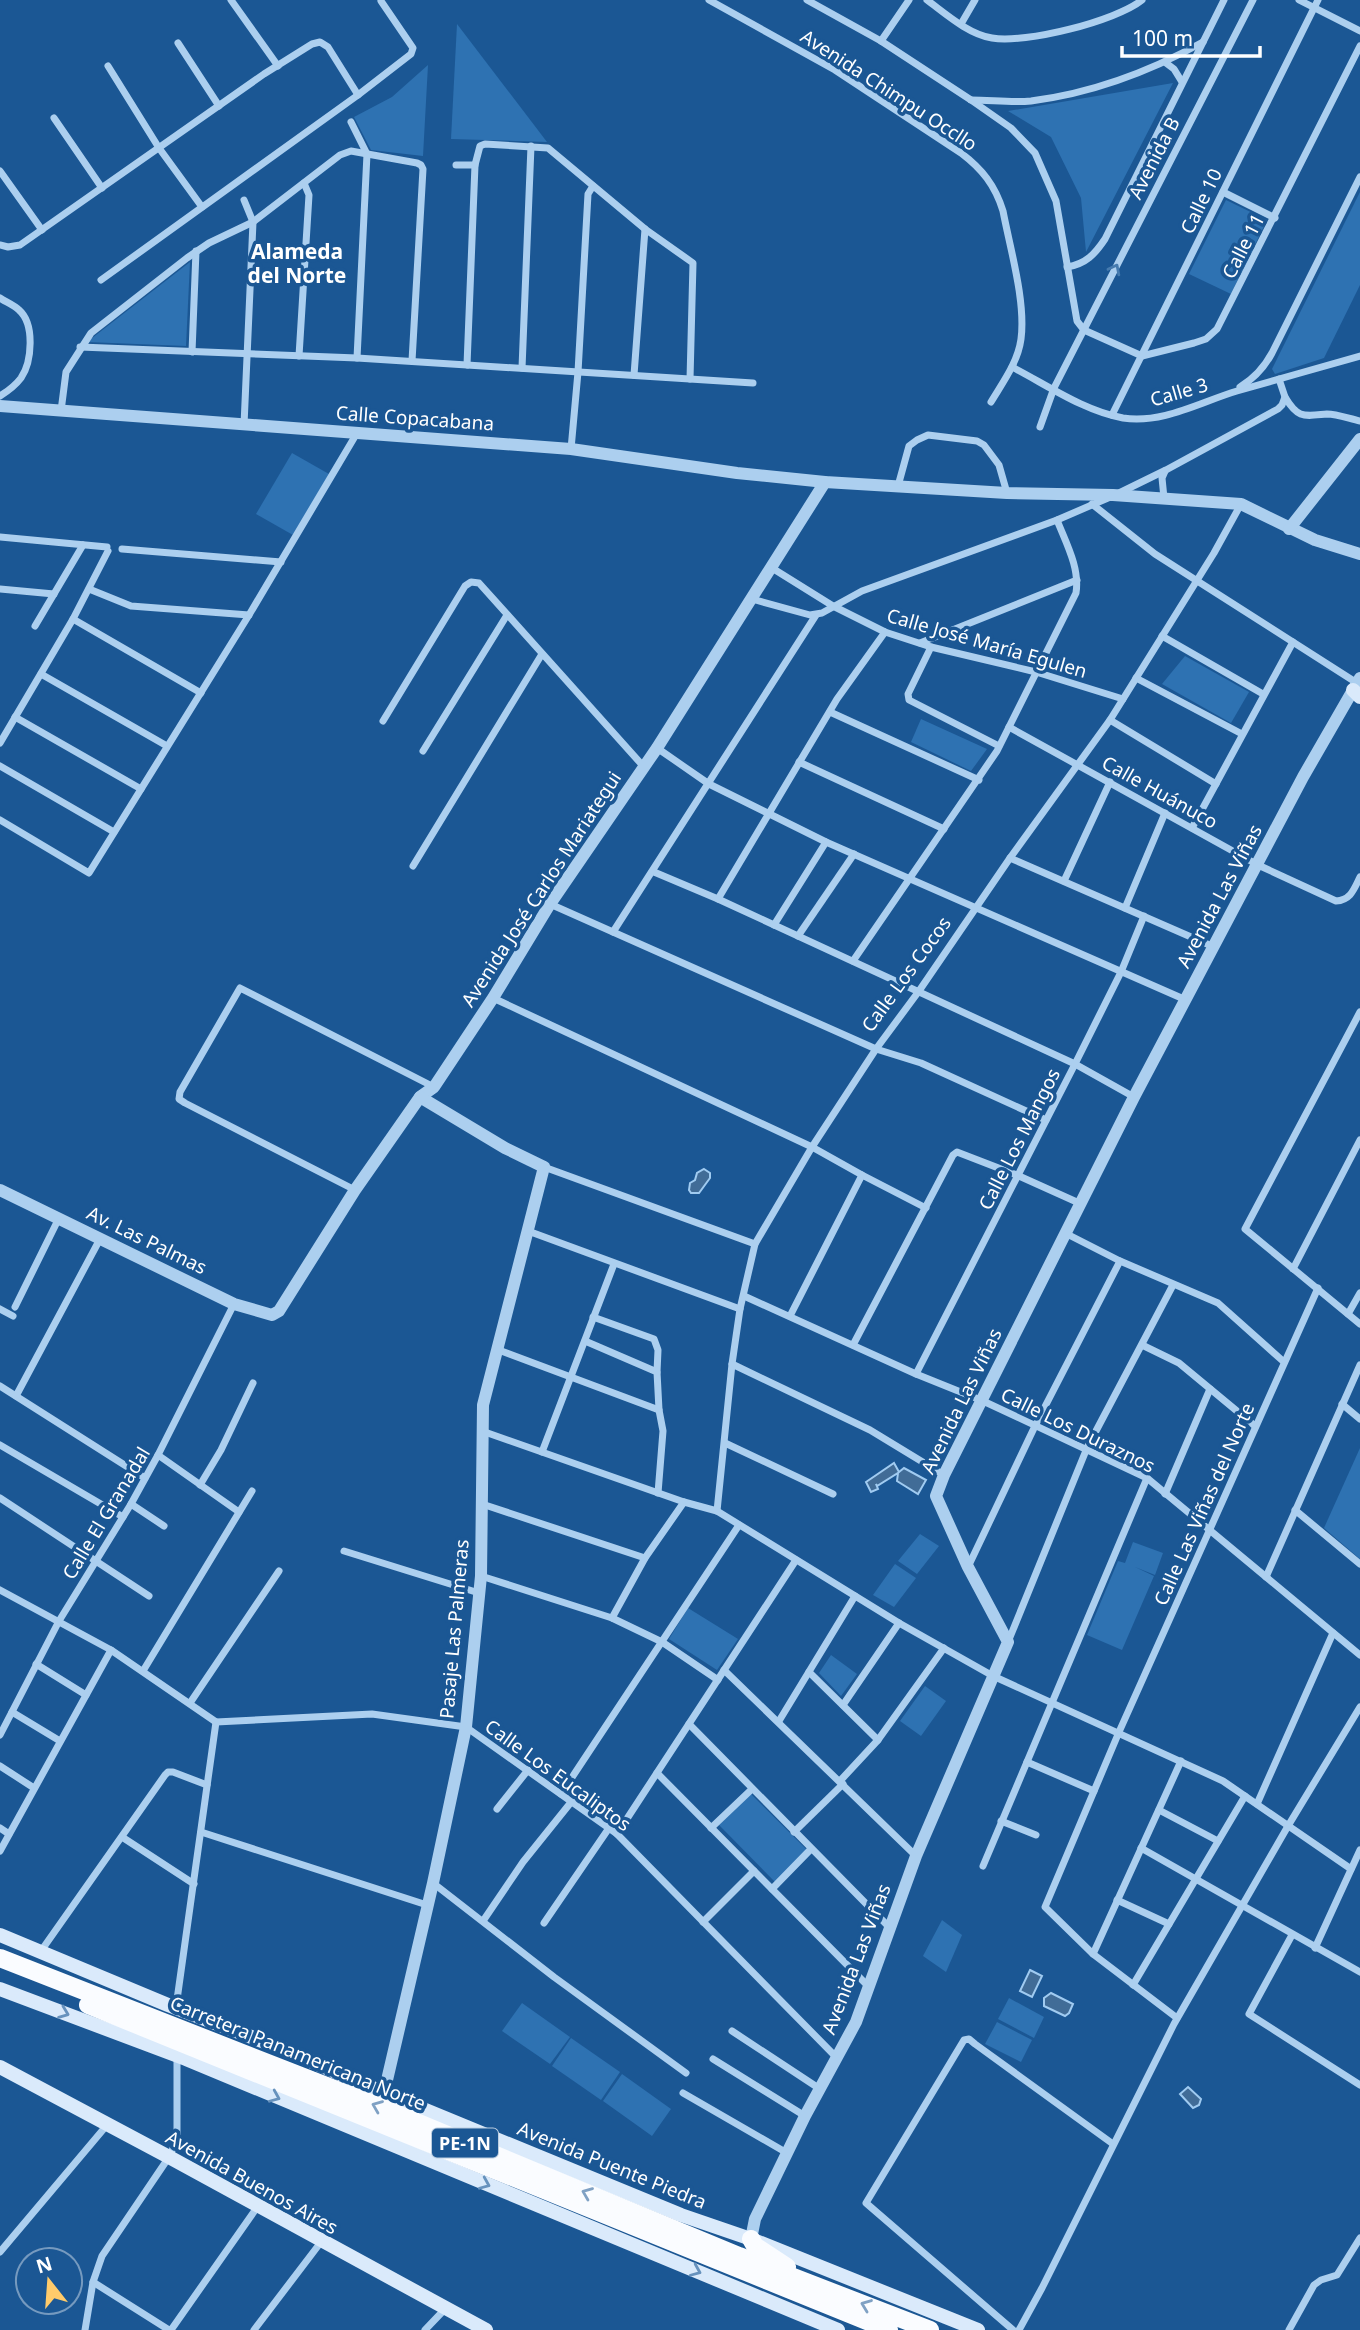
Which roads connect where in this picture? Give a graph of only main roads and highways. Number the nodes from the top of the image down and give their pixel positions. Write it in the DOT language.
graph roads {
  1 [pos="0,1935"];
  2 [pos="0,1958"];
  3 [pos="0,1969"];
  4 [pos="0,1989"];
  5 [pos="178,2048"];
  6 [pos="0,2067"];
  7 [pos="751,2239"];
  8 [pos="807,2289"];
  9 [pos="832,2329"];
  10 [pos="485,2330"];
  11 [pos="863,2330"];
  12 [pos="890,2330"];
  13 [pos="930,2330"];
  14 [pos="978,2330"];
  1 -- 7 [label="main road, Avenida Puente Piedra"];
  8 -- 2 [label="highway, Carretera Panamericana Norte / PE-1N, one-way"];
  3 -- 5 [label="highway, Carretera Panamericana Norte / PE-1N"];
  4 -- 5 [label="main road, one-way"];
  5 -- 8 [label="highway, Carretera Panamericana Norte / PE-1N"];
  5 -- 9 [label="main road, one-way"];
  6 -- 10 [label="main road, Avenida Buenos Aires"];
  7 -- 8 [label="highway"];
  7 -- 14 [label="main road, Avenida Puente Piedra"];
  8 -- 11 [label="highway"];
  8 -- 12 [label="highway, Carretera Panamericana Norte / PE-1N"];
  13 -- 8 [label="highway, Carretera Panamericana Norte / PE-1N, one-way"];
}
